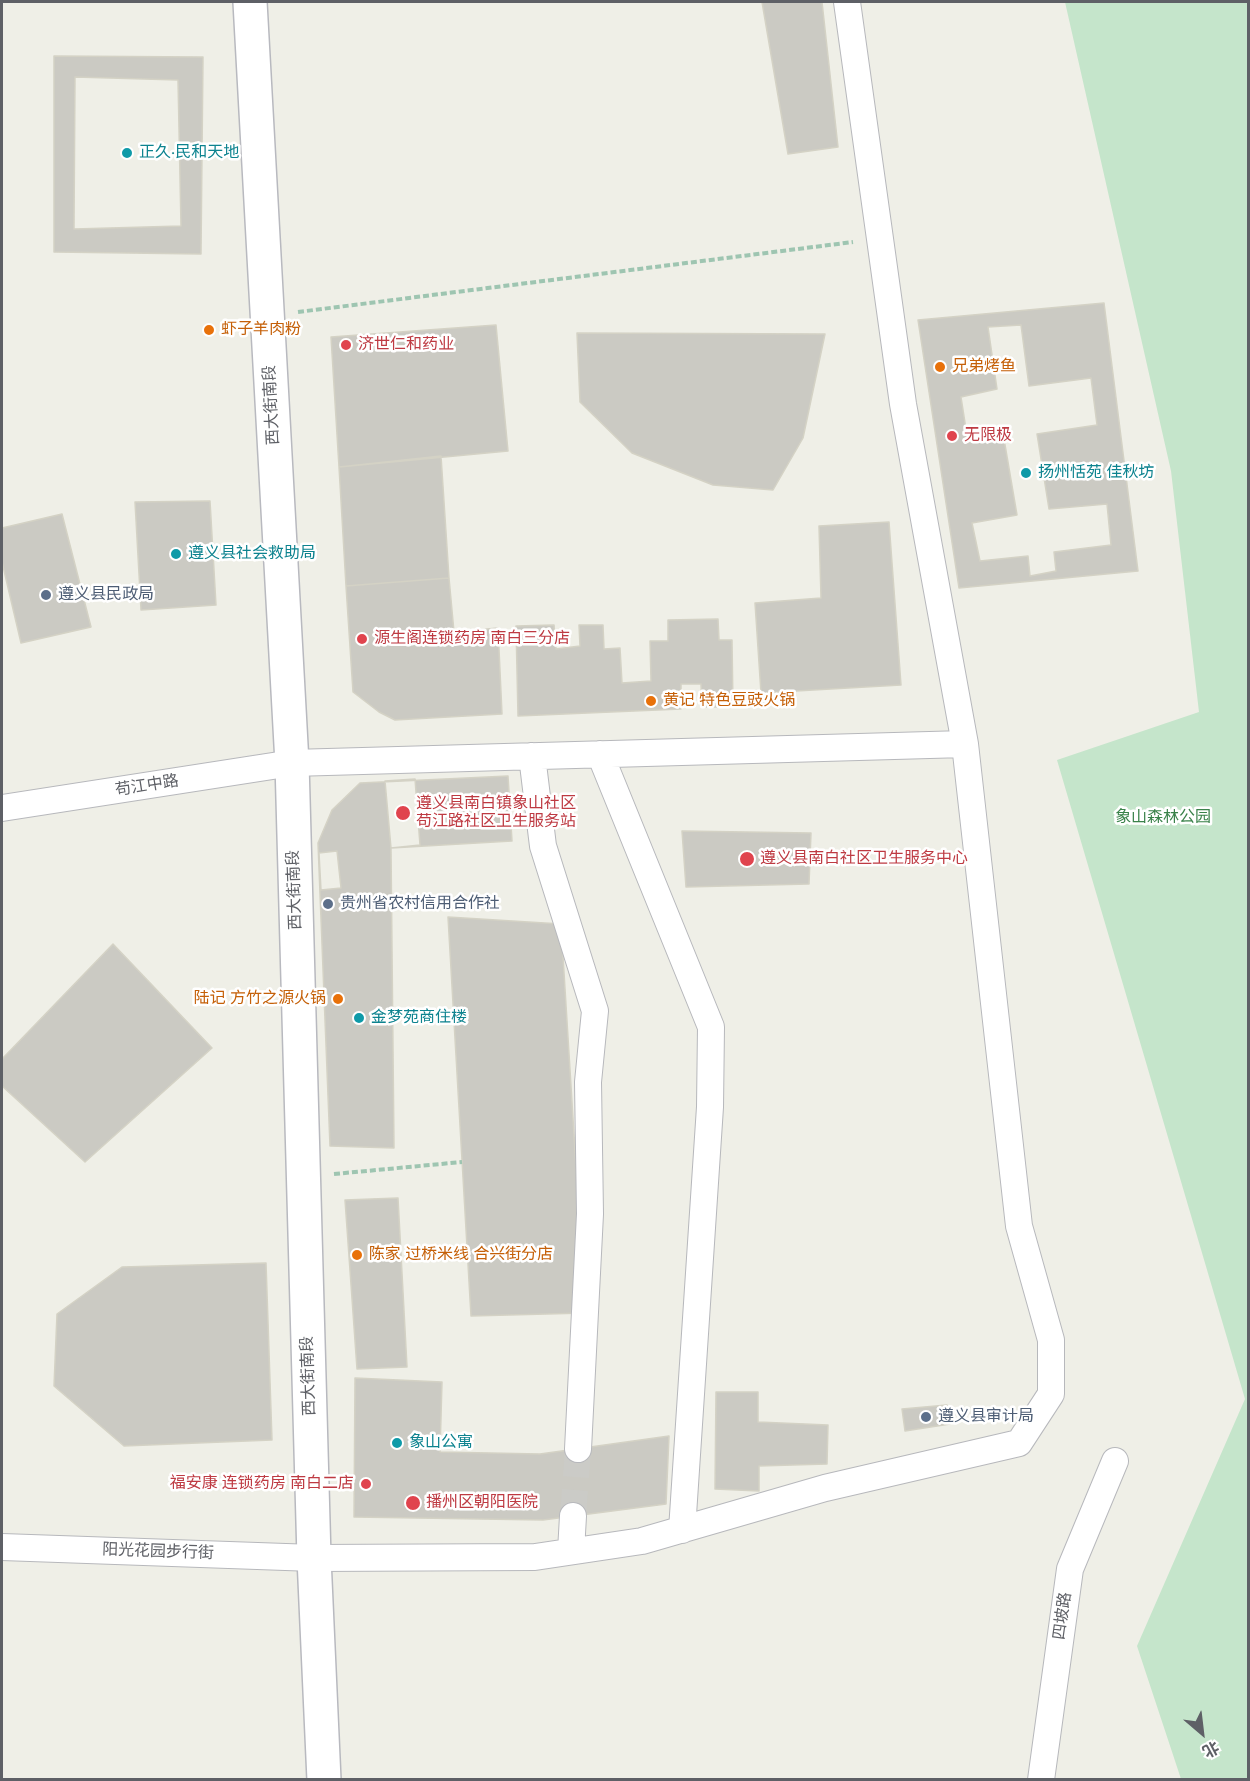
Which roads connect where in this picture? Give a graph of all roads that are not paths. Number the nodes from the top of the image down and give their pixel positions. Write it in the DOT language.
graph roads {
  1 [pos="250,2"];
  2 [pos="847,2"];
  3 [pos="965,744"];
  4 [pos="600,754"];
  5 [pos="532,756"];
  6 [pos="292,763"];
  7 [pos="2,808"];
  8 [pos="578,1449"];
  9 [pos="1115,1461"];
  10 [pos="573,1516"];
  11 [pos="682,1530"];
  12 [pos="2,1547"];
  13 [pos="572,1551"];
  14 [pos="314,1558"];
  15 [pos="324,1779"];
  16 [pos="1041,1779"];
  1 -- 6 [label="main road, 西大街南段"];
  2 -- 3 [label="street, 阳光花园步行街"];
  3 -- 4 [label="street, 苟江中路"];
  3 -- 11 [label="street, 阳光花园步行街"];
  4 -- 5 [label="street, 苟江中路"];
  4 -- 11 [label="street"];
  5 -- 6 [label="street, 苟江中路"];
  5 -- 8 [label="street"];
  6 -- 7 [label="street, 苟江中路"];
  6 -- 14 [label="main road, 西大街南段"];
  9 -- 16 [label="street, 四坡路"];
  10 -- 13 [label="street"];
  11 -- 13 [label="street, 阳光花园步行街"];
  12 -- 14 [label="street, 阳光花园步行街"];
  13 -- 14 [label="street, 阳光花园步行街"];
  14 -- 15 [label="main road, 西大街南段"];
}
